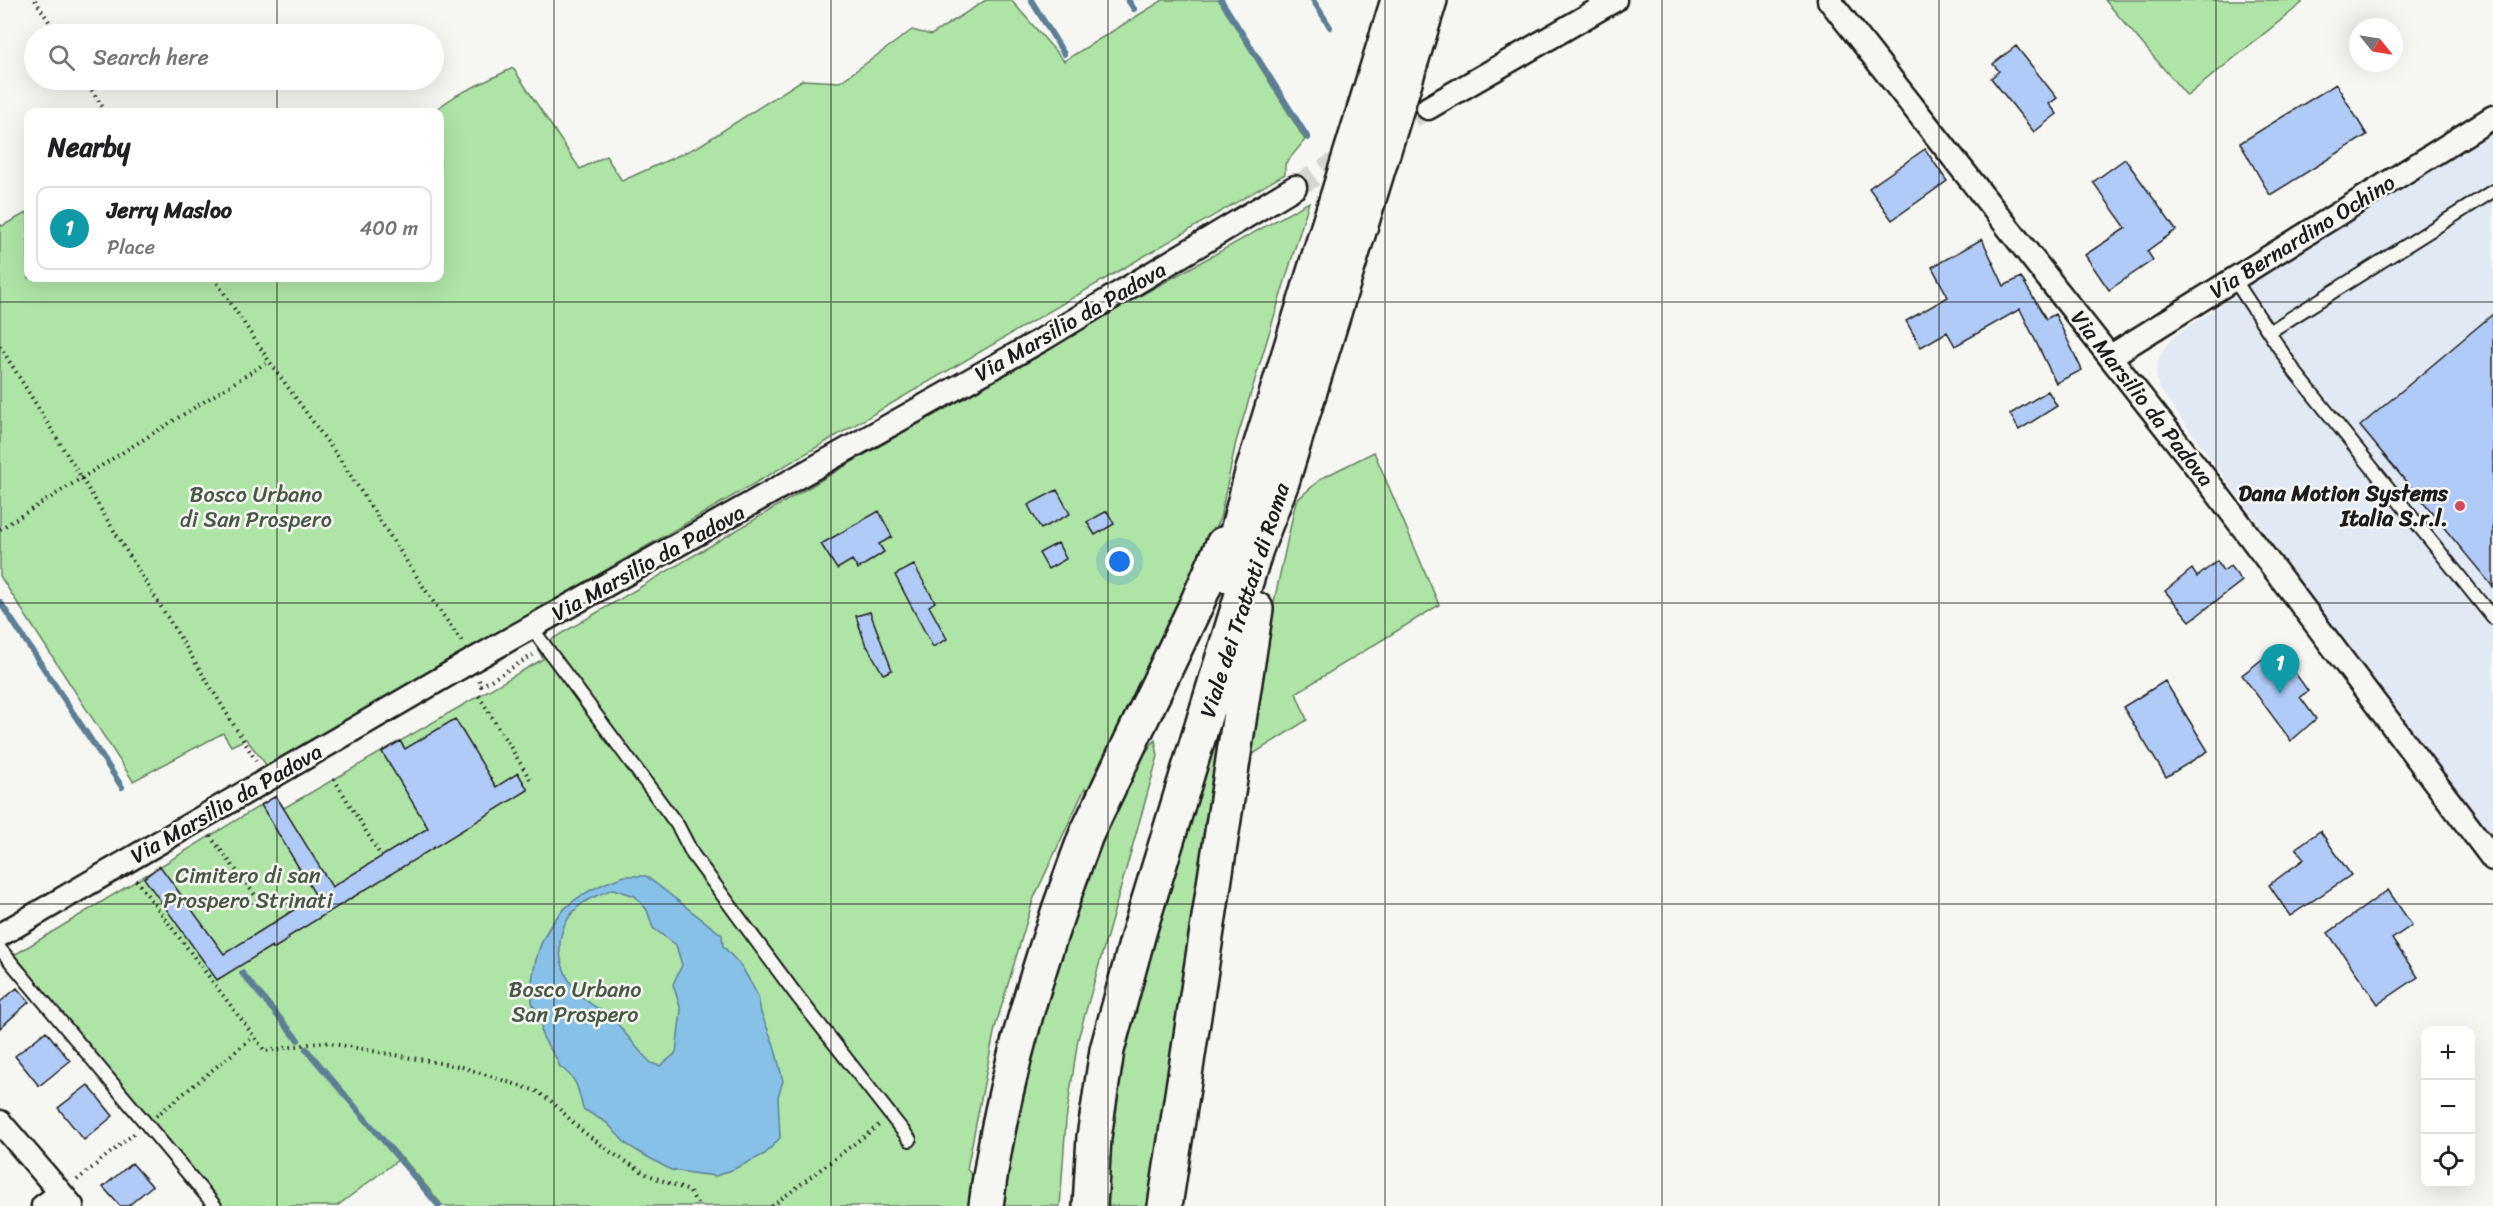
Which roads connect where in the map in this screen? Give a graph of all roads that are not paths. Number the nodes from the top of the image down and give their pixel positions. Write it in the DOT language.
graph roads {
  1 [pos="1398,0"];
  2 [pos="1430,0"];
  3 [pos="1615,0"];
  4 [pos="1829,0"];
  5 [pos="1428,108"];
  6 [pos="2493,117"];
  7 [pos="1295,187"];
  8 [pos="2493,190"];
  9 [pos="2234,279"];
  10 [pos="2269,332"];
  11 [pos="2111,356"];
  12 [pos="1267,478"];
  13 [pos="2493,618"];
  14 [pos="531,627"];
  15 [pos="2493,859"];
  16 [pos="0,935"];
  17 [pos="0,949"];
  18 [pos="1186,1070"];
  19 [pos="0,1122"];
  20 [pos="910,1140"];
  21 [pos="58,1202"];
  22 [pos="215,1206"];
  23 [pos="987,1206"];
  24 [pos="1069,1206"];
  25 [pos="1090,1206"];
  26 [pos="1165,1206"];
  27 [pos="1176,1206"];
  1 -- 12 [label="highway, Viale dei Trattati di Roma"];
  2 -- 12 [label="highway, Viale dei Trattati di Roma"];
  3 -- 5 [label="street"];
  4 -- 11 [label="street, Via Marsilio da Padova"];
  6 -- 9 [label="street, Via Bernardino Ochino"];
  7 -- 14 [label="street, Via Marsilio da Padova"];
  8 -- 10 [label="lane"];
  9 -- 10 [label="lane"];
  9 -- 11 [label="street, Via Bernardino Ochino"];
  10 -- 13 [label="lane"];
  11 -- 15 [label="street, Via Marsilio da Padova"];
  12 -- 18 [label="highway"];
  12 -- 23 [label="highway"];
  12 -- 24 [label="highway, Viale dei Trattati di Roma"];
  12 -- 25 [label="highway, Viale dei Trattati di Roma"];
  14 -- 16 [label="street, Via Marsilio da Padova"];
  14 -- 20 [label="lane"];
  17 -- 22 [label="lane"];
  18 -- 26 [label="highway"];
  18 -- 27 [label="highway"];
  19 -- 21 [label="street"];
}
